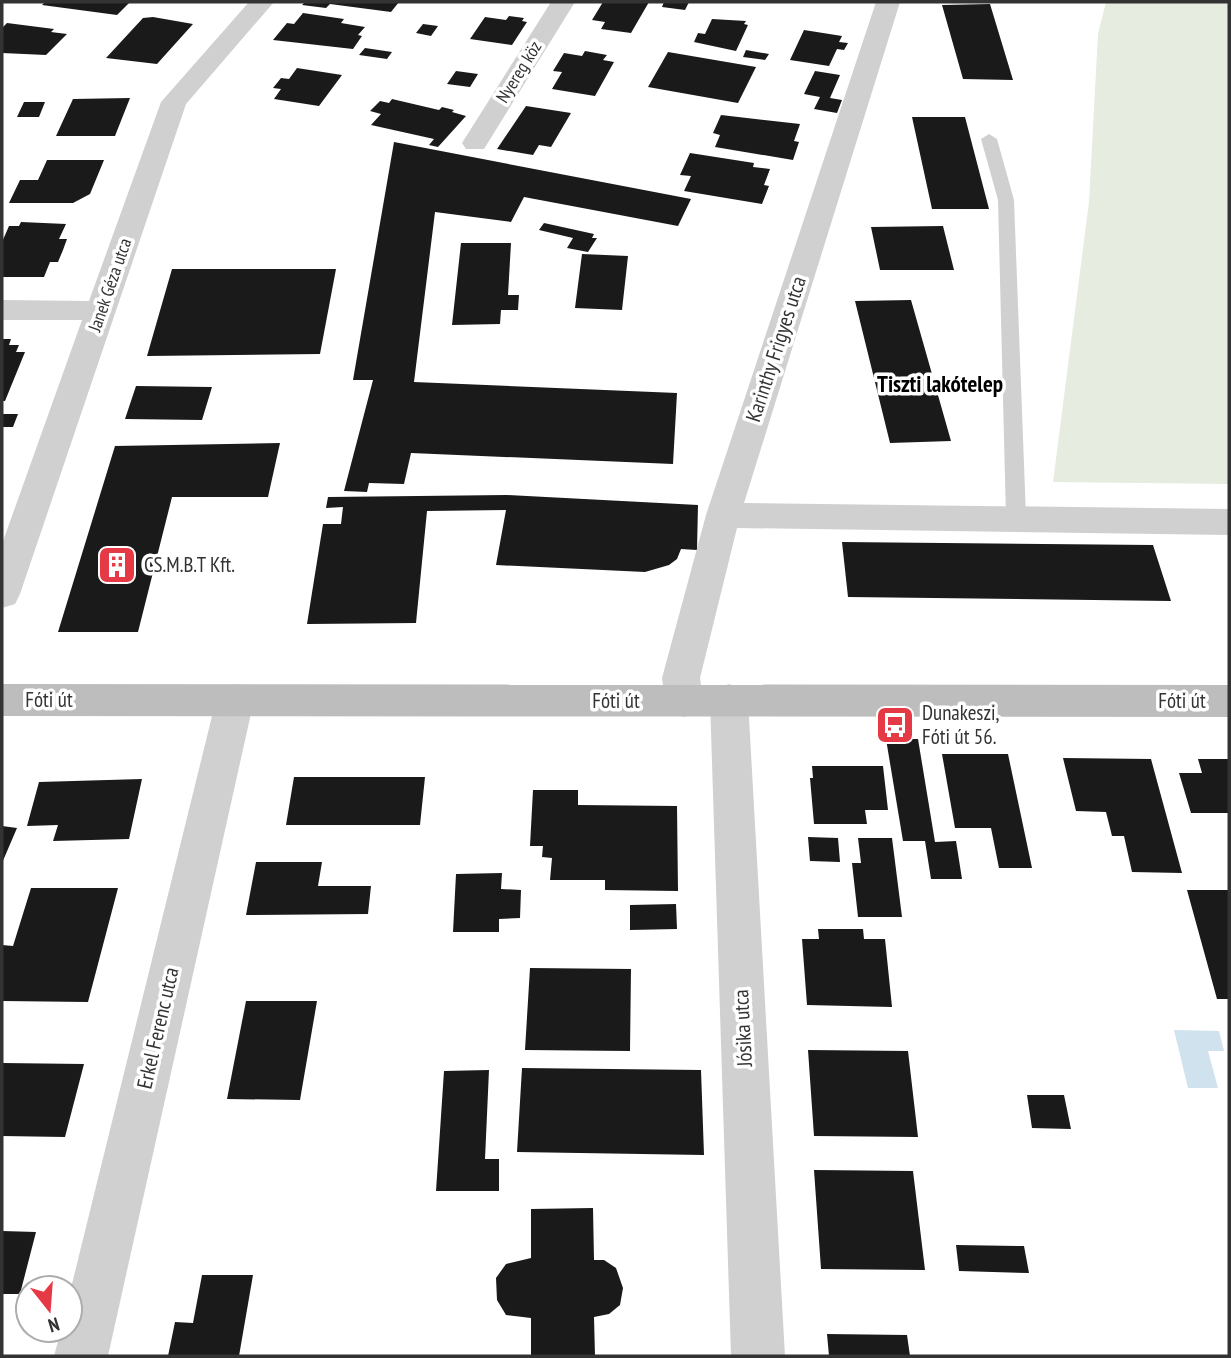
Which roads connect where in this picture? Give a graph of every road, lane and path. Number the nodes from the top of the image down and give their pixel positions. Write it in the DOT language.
graph roads {
  1 [pos="262,2"];
  2 [pos="563,2"];
  3 [pos="888,2"];
  4 [pos="989,139"];
  5 [pos="475,143"];
  6 [pos="2,310"];
  7 [pos="101,311"];
  8 [pos="723,515"];
  9 [pos="1016,517"];
  10 [pos="1229,522"];
  11 [pos="2,594"];
  12 [pos="2,700"];
  13 [pos="729,700"];
  14 [pos="235,701"];
  15 [pos="684,701"];
  16 [pos="1229,701"];
  17 [pos="81,1356"];
  18 [pos="758,1356"];
  1 -- 7 [label="street, Janek Géza utca"];
  2 -- 5 [label="street, Nyereg köz"];
  3 -- 8 [label="street, Karinthy Frigyes utca"];
  4 -- 9 [label="lane"];
  6 -- 7 [label="street"];
  7 -- 11 [label="street, Janek Géza utca"];
  8 -- 9 [label="street"];
  8 -- 15 [label="street, Karinthy Frigyes utca"];
  9 -- 10 [label="street"];
  12 -- 14 [label="main road, Fóti út"];
  13 -- 15 [label="main road, Fóti út"];
  13 -- 16 [label="main road, Fóti út"];
  13 -- 18 [label="street, Jósika utca"];
  14 -- 15 [label="main road, Fóti út"];
  14 -- 17 [label="street, Erkel Ferenc utca"];
}
